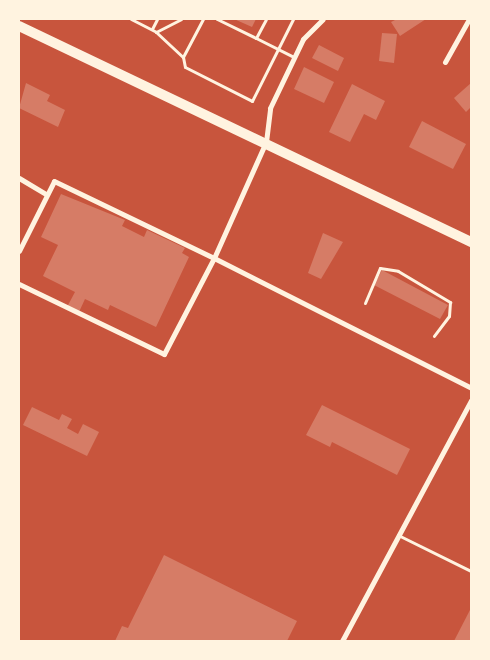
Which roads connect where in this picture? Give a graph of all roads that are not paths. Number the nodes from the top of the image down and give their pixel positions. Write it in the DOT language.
graph roads {
  1 [pos="130,19"];
  2 [pos="157,19"];
  3 [pos="181,19"];
  4 [pos="203,19"];
  5 [pos="217,19"];
  6 [pos="266,19"];
  7 [pos="293,19"];
  8 [pos="323,19"];
  9 [pos="469,19"];
  10 [pos="19,26"];
  11 [pos="152,30"];
  12 [pos="156,32"];
  13 [pos="256,38"];
  14 [pos="277,49"];
  15 [pos="183,57"];
  16 [pos="295,57"];
  17 [pos="445,62"];
  18 [pos="266,142"];
  19 [pos="19,178"];
  20 [pos="46,194"];
  21 [pos="471,242"];
  22 [pos="19,251"];
  23 [pos="214,258"];
  24 [pos="19,284"];
  25 [pos="365,303"];
  26 [pos="434,336"];
  27 [pos="471,388"];
  28 [pos="471,400"];
  29 [pos="397,535"];
  30 [pos="471,571"];
  31 [pos="342,641"];
  1 -- 11 [label="lane"];
  2 -- 11 [label="lane"];
  3 -- 12 [label="lane"];
  4 -- 15 [label="lane"];
  5 -- 13 [label="lane"];
  6 -- 13 [label="lane"];
  7 -- 14 [label="lane"];
  8 -- 16 [label="street"];
  9 -- 17 [label="street"];
  10 -- 18 [label="main road"];
  11 -- 12 [label="lane"];
  12 -- 15 [label="lane"];
  13 -- 14 [label="lane"];
  14 -- 15 [label="lane"];
  14 -- 16 [label="lane"];
  16 -- 18 [label="street"];
  18 -- 21 [label="main road"];
  18 -- 23 [label="street"];
  19 -- 20 [label="street"];
  20 -- 22 [label="street"];
  20 -- 23 [label="street"];
  23 -- 24 [label="street"];
  23 -- 27 [label="street"];
  25 -- 26 [label="lane"];
  28 -- 29 [label="street"];
  29 -- 30 [label="lane"];
  29 -- 31 [label="street"];
}
